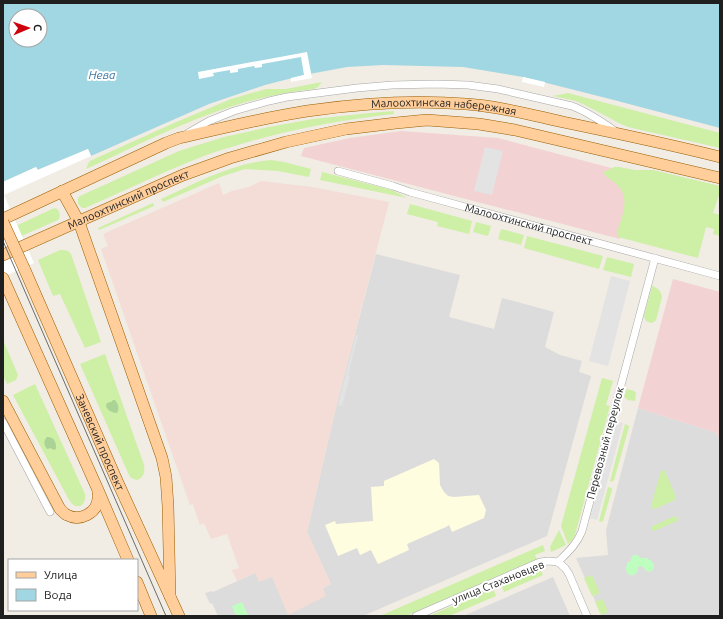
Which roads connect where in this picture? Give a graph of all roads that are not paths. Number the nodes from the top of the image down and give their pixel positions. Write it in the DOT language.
graph roads {
  1 [pos="620,134"];
  2 [pos="179,138"];
  3 [pos="256,150"];
  4 [pos="720,157"];
  5 [pos="338,171"];
  6 [pos="720,178"];
  7 [pos="62,191"];
  8 [pos="3,220"];
  9 [pos="75,224"];
  10 [pos="3,255"];
  11 [pos="655,258"];
  12 [pos="720,276"];
  13 [pos="3,278"];
  14 [pos="3,401"];
  15 [pos="3,422"];
  16 [pos="98,490"];
  17 [pos="50,512"];
  18 [pos="128,559"];
  19 [pos="558,562"];
  20 [pos="138,584"];
  21 [pos="170,596"];
  22 [pos="151,616"];
  23 [pos="179,616"];
  24 [pos="416,616"];
  25 [pos="587,616"];
  1 -- 2 [label="main road, Малоохтинская набережная"];
  1 -- 2 [label="street"];
  1 -- 4 [label="main road, Малоохтинская набережная"];
  2 -- 7 [label="main road, Малоохтинская набережная"];
  3 -- 6 [label="main road, Малоохтинская набережная"];
  3 -- 9 [label="main road, Малоохтинский проспект"];
  5 -- 11 [label="street, Малоохтинский проспект"];
  7 -- 8 [label="main road"];
  7 -- 9 [label="main road"];
  8 -- 21 [label="main road, Заневский проспект, bridge"];
  9 -- 10 [label="main road, Малоохтинский проспект"];
  9 -- 21 [label="main road"];
  11 -- 12 [label="street, Малоохтинский проспект"];
  11 -- 19 [label="street, Перевозный переулок"];
  13 -- 16 [label="main road, Заневский проспект"];
  14 -- 16 [label="main road"];
  15 -- 17 [label="street"];
  16 -- 18 [label="main road, Заневский проспект"];
  19 -- 24 [label="street, улица Стахановцев"];
  19 -- 25 [label="street"];
  20 -- 22 [label="main road"];
  21 -- 23 [label="main road, Заневский проспект"];
}
